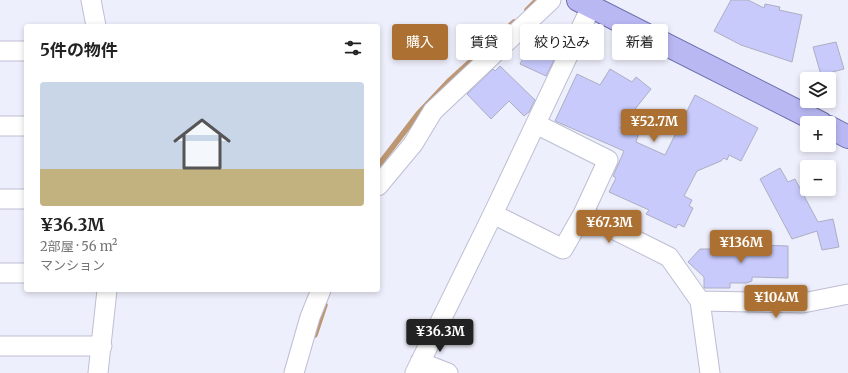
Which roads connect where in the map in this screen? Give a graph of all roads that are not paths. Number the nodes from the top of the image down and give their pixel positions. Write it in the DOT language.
graph roads {
  1 [pos="91,0"];
  2 [pos="550,0"];
  3 [pos="584,3"];
  4 [pos="96,24"];
  5 [pos="0,51"];
  6 [pos="24,51"];
  7 [pos="807,116"];
  8 [pos="536,124"];
  9 [pos="0,126"];
  10 [pos="24,126"];
  11 [pos="836,131"];
  12 [pos="848,137"];
  13 [pos="380,184"];
  14 [pos="0,199"];
  15 [pos="24,199"];
  16 [pos="493,214"];
  17 [pos="583,214"];
  18 [pos="0,273"];
  19 [pos="24,273"];
  20 [pos="107,292"];
  21 [pos="320,292"];
  22 [pos="848,294"];
  23 [pos="700,301"];
  24 [pos="0,346"];
  25 [pos="102,346"];
  26 [pos="417,367"];
  27 [pos="98,373"];
  28 [pos="294,373"];
  29 [pos="448,373"];
  30 [pos="710,373"];
  1 -- 4 [label="street"];
  2 -- 13 [label="street"];
  3 -- 7 [label="main road"];
  3 -- 8 [label="street"];
  5 -- 6 [label="street"];
  8 -- 16 [label="street"];
  8 -- 17 [label="street"];
  9 -- 10 [label="street"];
  11 -- 12 [label="main road"];
  14 -- 15 [label="street"];
  16 -- 17 [label="street"];
  16 -- 26 [label="street"];
  17 -- 23 [label="street"];
  18 -- 19 [label="street"];
  20 -- 25 [label="street"];
  21 -- 28 [label="street"];
  22 -- 23 [label="street"];
  23 -- 30 [label="street"];
  24 -- 25 [label="street"];
  25 -- 27 [label="street"];
  26 -- 29 [label="street"];
}
